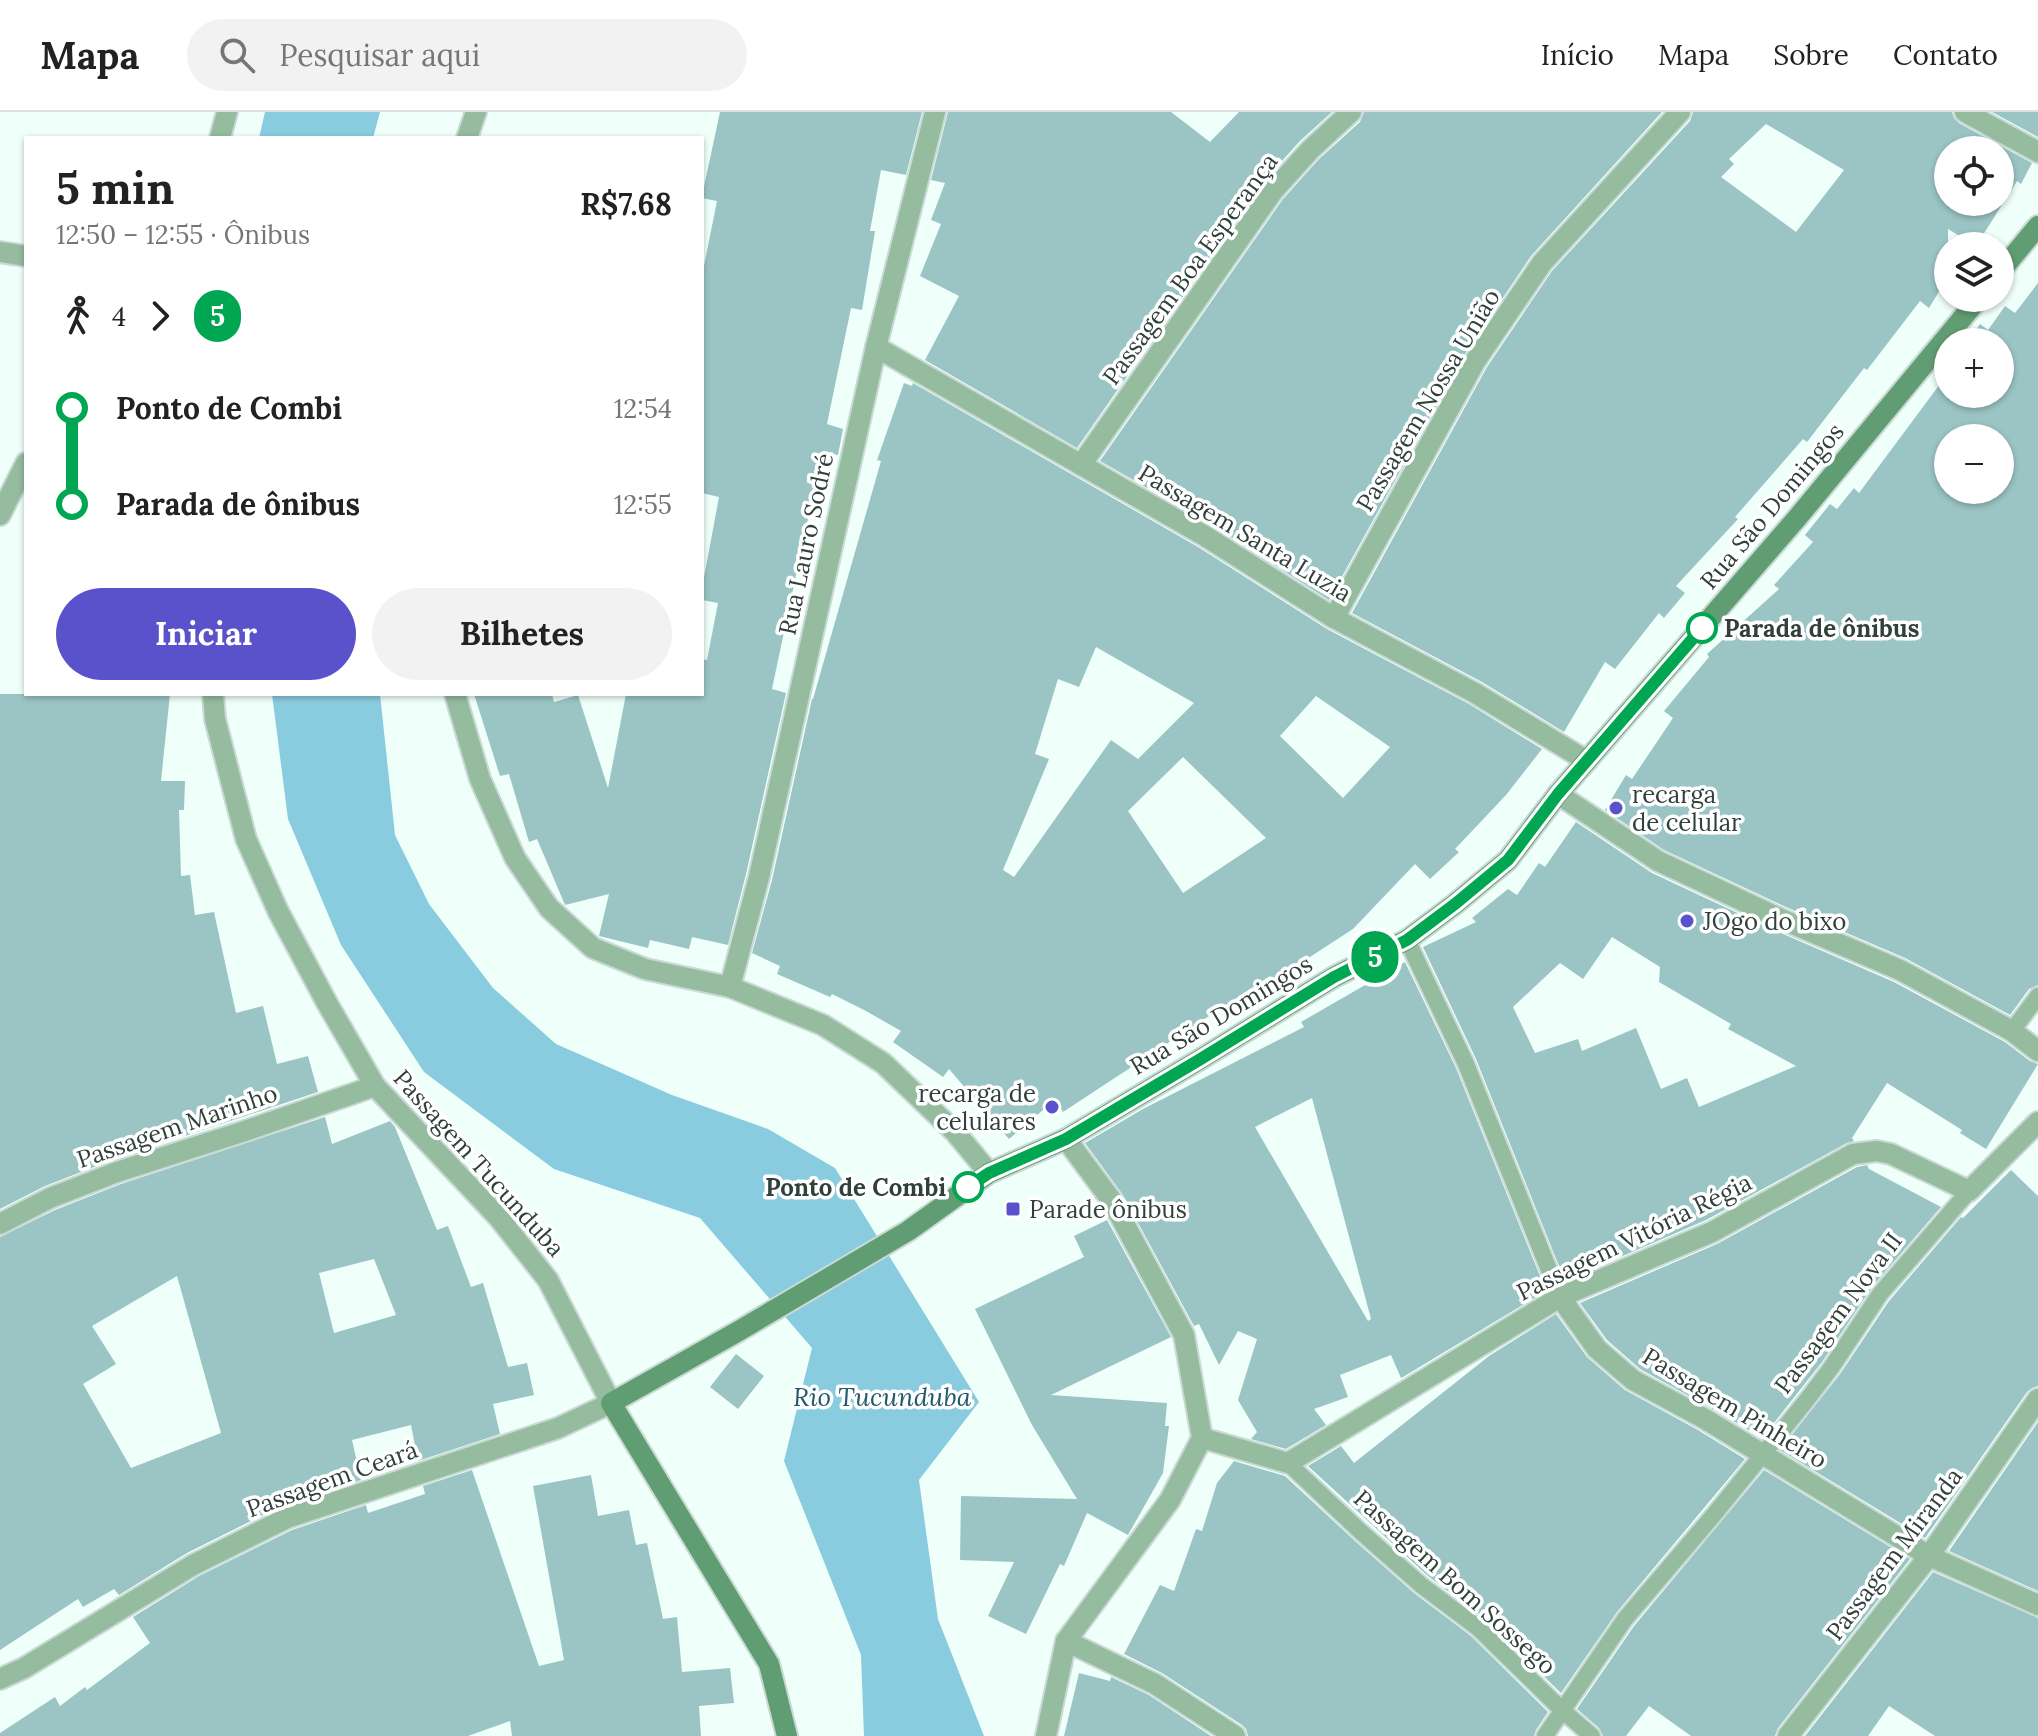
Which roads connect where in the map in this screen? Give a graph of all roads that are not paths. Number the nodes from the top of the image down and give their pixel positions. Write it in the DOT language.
graph roads {
  1 [pos="227,112"];
  2 [pos="476,112"];
  3 [pos="935,112"];
  4 [pos="1351,112"];
  5 [pos="1680,112"];
  6 [pos="1965,112"];
  7 [pos="221,136"];
  8 [pos="468,136"];
  9 [pos="2038,152"];
  10 [pos="2038,226"];
  11 [pos="0,252"];
  12 [pos="2014,255"];
  13 [pos="24,256"];
  14 [pos="1967,312"];
  15 [pos="876,347"];
  16 [pos="1081,465"];
  17 [pos="24,467"];
  18 [pos="0,515"];
  19 [pos="1334,618"];
  20 [pos="213,696"];
  21 [pos="456,696"];
  22 [pos="1587,761"];
  23 [pos="1558,794"];
  24 [pos="1407,940"];
  25 [pos="730,987"];
  26 [pos="2038,996"];
  27 [pos="2012,1031"];
  28 [pos="2038,1051"];
  29 [pos="375,1086"];
  30 [pos="2038,1122"];
  31 [pos="1066,1139"];
  32 [pos="989,1173"];
  33 [pos="1969,1191"];
  34 [pos="0,1224"];
  35 [pos="1560,1297"];
  36 [pos="2038,1399"];
  37 [pos="611,1403"];
  38 [pos="1202,1438"];
  39 [pos="1763,1454"];
  40 [pos="1288,1463"];
  41 [pos="1929,1556"];
  42 [pos="2038,1605"];
  43 [pos="1066,1641"];
  44 [pos="0,1679"];
  45 [pos="1563,1711"];
  46 [pos="787,1736"];
  47 [pos="1046,1736"];
  48 [pos="1235,1736"];
  49 [pos="1545,1736"];
  50 [pos="1592,1736"];
  51 [pos="1788,1736"];
  1 -- 7 [label="street"];
  2 -- 8 [label="street"];
  3 -- 15 [label="street, Rua Lauro Sodré"];
  4 -- 16 [label="street, Passagem Boa Esperança"];
  5 -- 19 [label="street, Passagem Nossa União"];
  6 -- 9 [label="street"];
  10 -- 12 [label="street"];
  11 -- 13 [label="street"];
  14 -- 22 [label="street, Rua São Domingos"];
  15 -- 16 [label="street, Passagem Santa Luzia"];
  15 -- 25 [label="street, Rua Lauro Sodré"];
  16 -- 19 [label="street, Passagem Santa Luzia"];
  17 -- 18 [label="street"];
  19 -- 22 [label="street, Passagem Santa Luzia"];
  20 -- 29 [label="street, Passagem Tucunduba"];
  21 -- 25 [label="street"];
  22 -- 23 [label="street, Rua São Domingos"];
  23 -- 24 [label="street, Rua São Domingos"];
  23 -- 27 [label="street"];
  24 -- 31 [label="street, Rua São Domingos"];
  24 -- 35 [label="lane, Passagem Pinheiro"];
  25 -- 32 [label="street"];
  26 -- 27 [label="lane"];
  27 -- 28 [label="street"];
  29 -- 34 [label="street, Passagem Marinho"];
  29 -- 37 [label="street, Passagem Tucunduba"];
  30 -- 33 [label="street, Passagem Nova II"];
  31 -- 32 [label="street, Rua São Domingos"];
  31 -- 38 [label="street"];
  32 -- 37 [label="street, Rua São Domingos"];
  33 -- 35 [label="street, Passagem Vitória Régia"];
  33 -- 39 [label="lane, Passagem Nova II"];
  35 -- 39 [label="street, Passagem Pinheiro"];
  35 -- 40 [label="street, Passagem Vitória Régia"];
  36 -- 41 [label="street, Passagem Miranda"];
  37 -- 44 [label="street, Passagem Ceará"];
  37 -- 46 [label="street, Passagem Tucunduba"];
  38 -- 40 [label="street"];
  38 -- 43 [label="street"];
  39 -- 41 [label="street, Passagem Pinheiro"];
  39 -- 45 [label="lane, Passagem Nova II"];
  40 -- 45 [label="lane, Passagem Bom Sossego"];
  41 -- 42 [label="street, Passagem Pinheiro"];
  41 -- 51 [label="street, Passagem Miranda"];
  43 -- 47 [label="street"];
  43 -- 48 [label="street"];
  45 -- 49 [label="lane, Passagem Nova II"];
  45 -- 50 [label="lane, Passagem Bom Sossego"];
}
